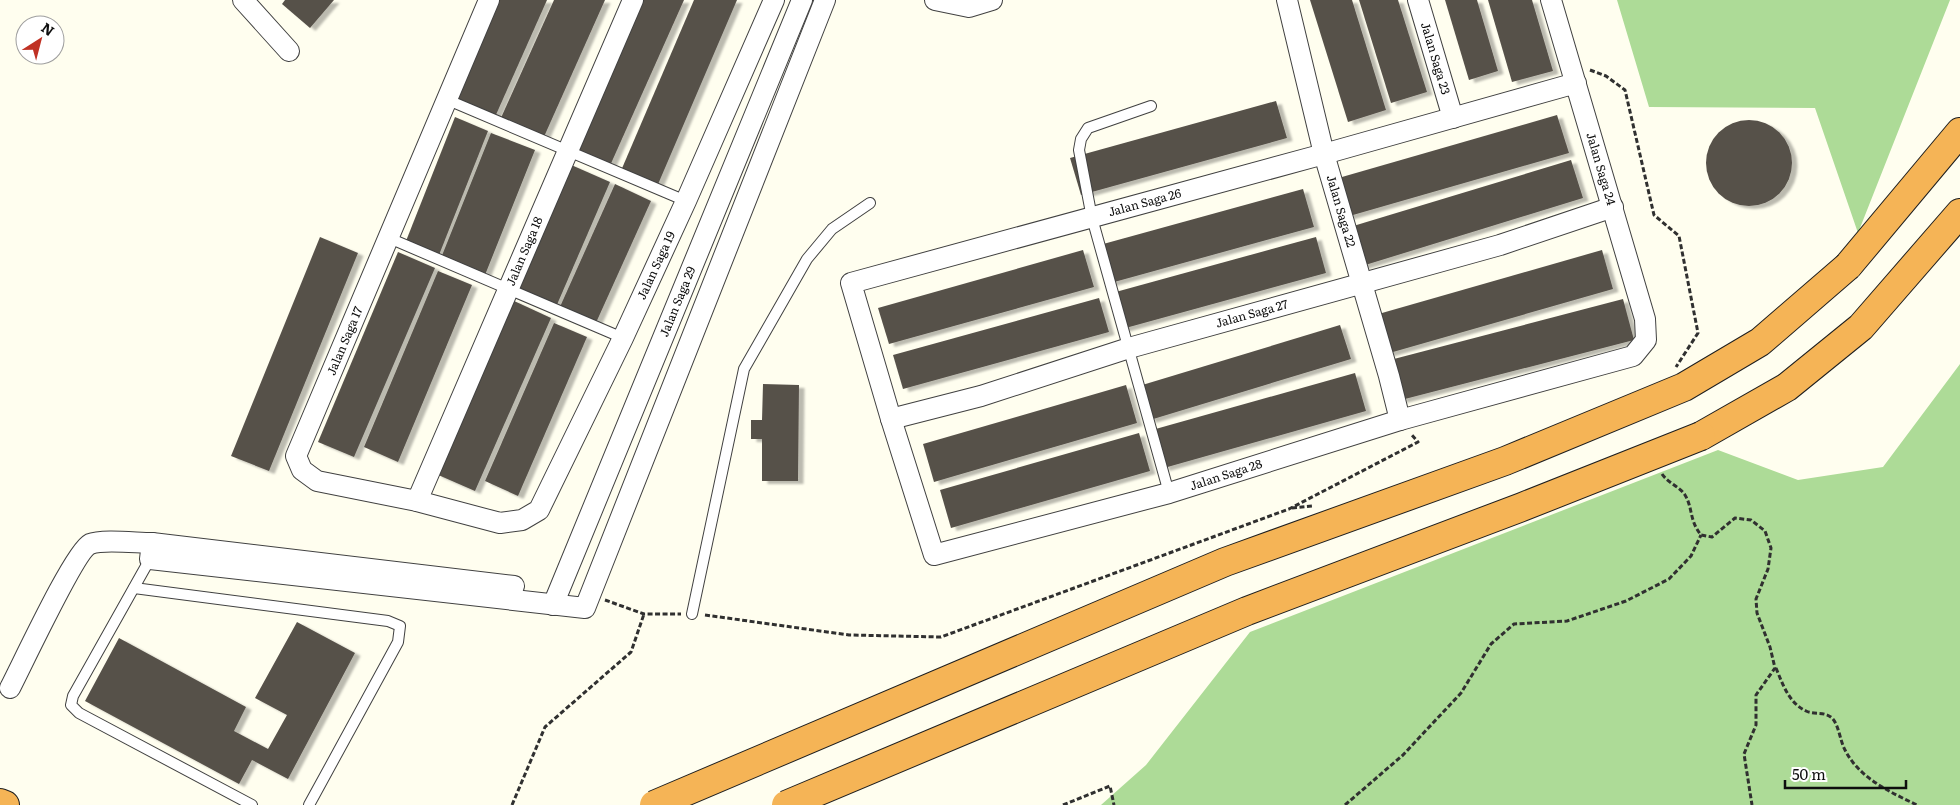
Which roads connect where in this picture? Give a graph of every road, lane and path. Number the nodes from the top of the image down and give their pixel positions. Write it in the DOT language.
graph roads {
  1 [pos="489,0"];
  2 [pos="633,0"];
  3 [pos="774,0"];
  4 [pos="802,0"];
  5 [pos="825,0"];
  6 [pos="935,0"];
  7 [pos="992,0"];
  8 [pos="1287,0"];
  9 [pos="1418,0"];
  10 [pos="1551,0"];
  11 [pos="247,1"];
  12 [pos="289,51"];
  13 [pos="1576,83"];
  14 [pos="448,100"];
  15 [pos="1150,106"];
  16 [pos="1453,118"];
  17 [pos="1960,132"];
  18 [pos="568,152"];
  19 [pos="1324,154"];
  20 [pos="686,201"];
  21 [pos="870,203"];
  22 [pos="1613,207"];
  23 [pos="1960,213"];
  24 [pos="1092,218"];
  25 [pos="389,238"];
  26 [pos="1361,283"];
  27 [pos="508,289"];
  28 [pos="624,338"];
  29 [pos="1646,340"];
  30 [pos="1129,348"];
  31 [pos="891,419"];
  32 [pos="1400,420"];
  33 [pos="1169,493"];
  34 [pos="416,501"];
  35 [pos="522,520"];
  36 [pos="1701,535"];
  37 [pos="151,551"];
  38 [pos="134,588"];
  39 [pos="556,598"];
  40 [pos="587,601"];
  41 [pos="644,614"];
  42 [pos="692,614"];
  43 [pos="1775,668"];
  44 [pos="10,688"];
  45 [pos="0,803"];
  46 [pos="5,805"];
  47 [pos="252,805"];
  48 [pos="308,805"];
  49 [pos="512,805"];
  50 [pos="654,805"];
  51 [pos="786,805"];
  52 [pos="1063,805"];
  53 [pos="1114,805"];
  54 [pos="1346,805"];
  55 [pos="1917,805"];
  1 -- 14 [label="street, Jalan Saga 17"];
  2 -- 18 [label="street, Jalan Saga 18"];
  3 -- 20 [label="street, Jalan Saga 19"];
  4 -- 39 [label="street, Jalan Saga 29"];
  5 -- 40 [label="street, Jalan Saga 29"];
  6 -- 7 [label="street"];
  8 -- 19 [label="street, Jalan Saga 22"];
  9 -- 16 [label="street, Jalan Saga 23"];
  10 -- 13 [label="street, Jalan Saga 24"];
  11 -- 12 [label="street"];
  13 -- 16 [label="street, Jalan Saga 26"];
  13 -- 22 [label="street, Jalan Saga 24"];
  14 -- 18 [label="lane"];
  14 -- 25 [label="street, Jalan Saga 17"];
  15 -- 24 [label="lane"];
  16 -- 19 [label="street, Jalan Saga 26"];
  17 -- 50 [label="highway, bridge"];
  18 -- 20 [label="lane"];
  18 -- 27 [label="street, Jalan Saga 18"];
  19 -- 24 [label="street, Jalan Saga 26"];
  19 -- 26 [label="street, Jalan Saga 22"];
  20 -- 28 [label="street, Jalan Saga 19"];
  21 -- 42 [label="lane"];
  22 -- 26 [label="street, Jalan Saga 27"];
  22 -- 29 [label="street, Jalan Saga 24"];
  23 -- 51 [label="highway, bridge"];
  24 -- 30 [label="lane"];
  24 -- 31 [label="street, Jalan Saga 26"];
  25 -- 27 [label="lane"];
  25 -- 34 [label="street, Jalan Saga 17"];
  26 -- 30 [label="street, Jalan Saga 27"];
  26 -- 32 [label="street, Jalan Saga 22"];
  27 -- 28 [label="lane"];
  27 -- 34 [label="street, Jalan Saga 18"];
  28 -- 35 [label="street, Jalan Saga 19"];
  29 -- 32 [label="street, Jalan Saga 28"];
  30 -- 31 [label="street, Jalan Saga 27"];
  30 -- 33 [label="lane"];
  31 -- 33 [label="street, Jalan Saga 28"];
  32 -- 33 [label="street, Jalan Saga 28"];
  32 -- 42 [label="path"];
  34 -- 35 [label="street, Jalan Saga 17"];
  36 -- 54 [label="path"];
  37 -- 38 [label="lane"];
  37 -- 39 [label="street"];
  37 -- 44 [label="street"];
  38 -- 47 [label="lane"];
  38 -- 48 [label="lane"];
  39 -- 40 [label="street"];
  40 -- 41 [label="path"];
  41 -- 42 [label="path"];
  41 -- 49 [label="path"];
  43 -- 55 [label="path"];
  45 -- 46 [label="highway"];
  52 -- 53 [label="path"];
}
